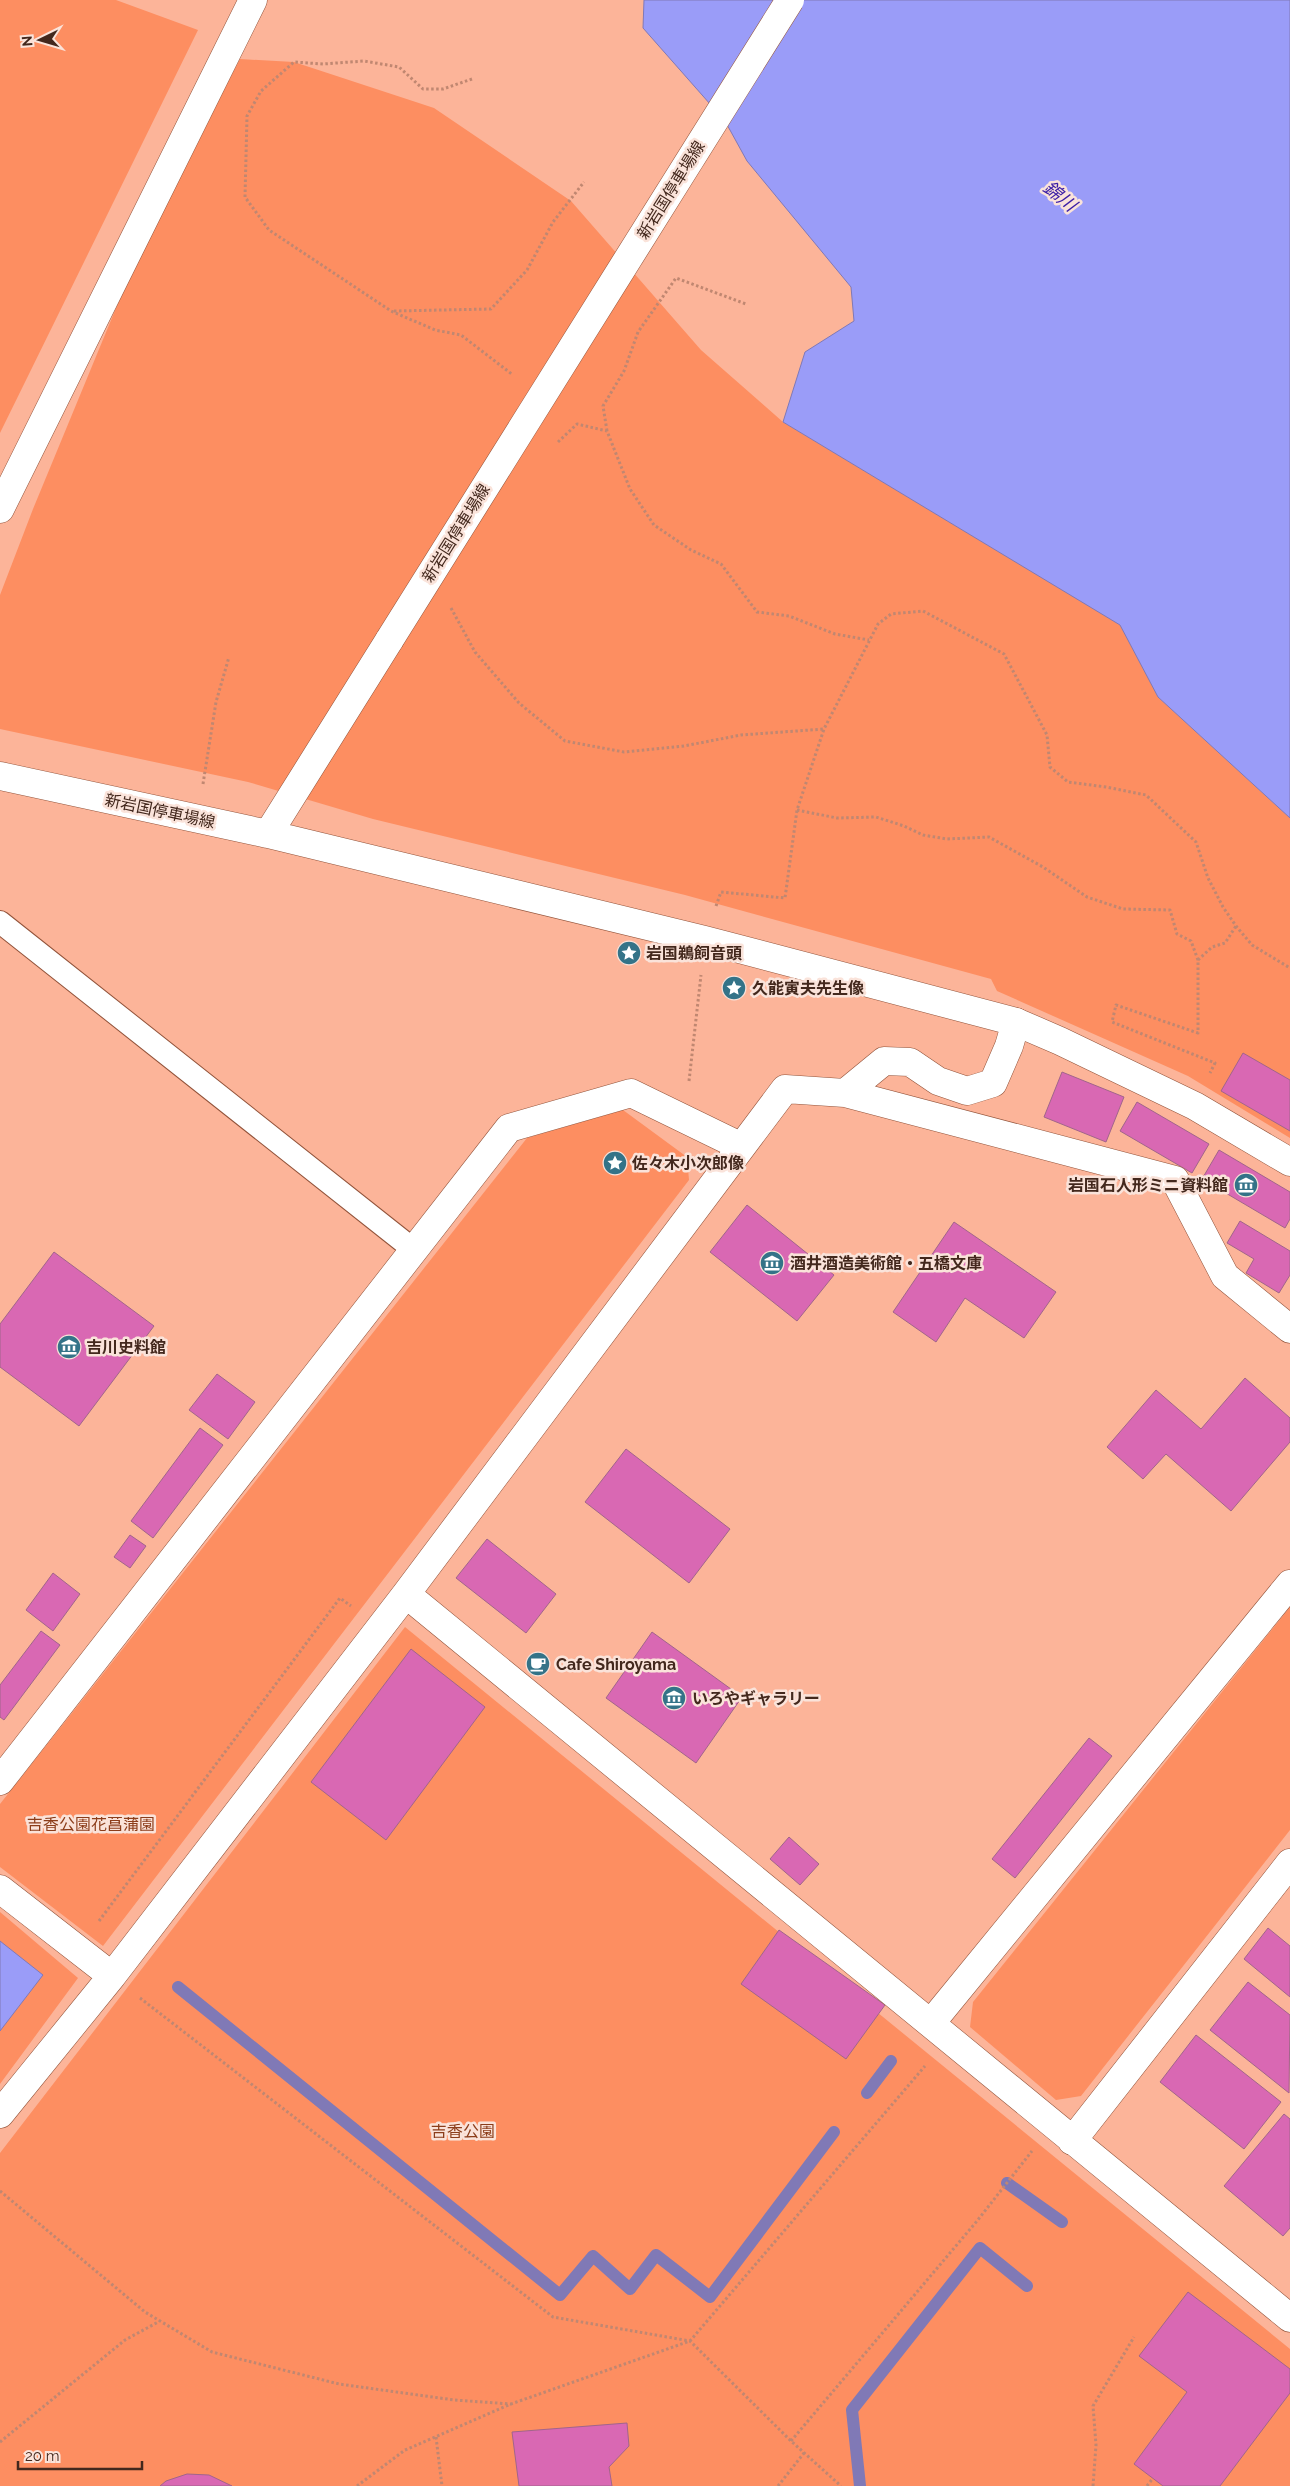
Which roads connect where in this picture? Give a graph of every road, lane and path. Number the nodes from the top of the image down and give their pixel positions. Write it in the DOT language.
graph roads {
  1 [pos="253,0"];
  2 [pos="790,0"];
  3 [pos="472,79"];
  4 [pos="584,182"];
  5 [pos="746,304"];
  6 [pos="391,311"];
  7 [pos="515,377"];
  8 [pos="569,418"];
  9 [pos="577,424"];
  10 [pos="607,431"];
  11 [pos="557,443"];
  12 [pos="0,509"];
  13 [pos="455,599"];
  14 [pos="869,640"];
  15 [pos="229,657"];
  16 [pos="824,729"];
  17 [pos="0,776"];
  18 [pos="797,810"];
  19 [pos="198,819"];
  20 [pos="268,834"];
  21 [pos="0,922"];
  22 [pos="1236,926"];
  23 [pos="705,940"];
  24 [pos="1198,960"];
  25 [pos="1290,968"];
  26 [pos="1016,1022"];
  27 [pos="845,1093"];
  28 [pos="1194,1106"];
  29 [pos="673,1114"];
  30 [pos="740,1146"];
  31 [pos="1290,1162"];
  32 [pos="414,1250"];
  33 [pos="1290,1329"];
  34 [pos="1290,1584"];
  35 [pos="406,1594"];
  36 [pos="340,1598"];
  37 [pos="0,1781"];
  38 [pos="1290,1863"];
  39 [pos="0,1889"];
  40 [pos="100,1918"];
  41 [pos="112,1976"];
  42 [pos="939,2031"];
  43 [pos="0,2114"];
  44 [pos="1062,2132"];
  45 [pos="0,2192"];
  46 [pos="1290,2318"];
  47 [pos="160,2321"];
  48 [pos="1134,2337"];
  49 [pos="690,2341"];
  50 [pos="511,2404"];
  51 [pos="436,2437"];
  52 [pos="791,2441"];
  53 [pos="0,2442"];
  54 [pos="804,2453"];
  55 [pos="1153,2478"];
  56 [pos="358,2486"];
  57 [pos="442,2486"];
  58 [pos="778,2486"];
  59 [pos="841,2486"];
  60 [pos="1092,2486"];
  61 [pos="1147,2486"];
  1 -- 12 [label="street"];
  2 -- 20 [label="street, 新岩国停車場線, bridge"];
  3 -- 6 [label="path"];
  4 -- 6 [label="path"];
  5 -- 10 [label="path"];
  6 -- 7 [label="path"];
  8 -- 9 [label="path"];
  9 -- 10 [label="path"];
  9 -- 11 [label="path"];
  10 -- 14 [label="path"];
  13 -- 16 [label="path"];
  14 -- 16 [label="path"];
  14 -- 22 [label="path"];
  15 -- 19 [label="path"];
  16 -- 18 [label="path"];
  17 -- 19 [label="street, 新岩国停車場線"];
  18 -- 23 [label="path"];
  18 -- 24 [label="path"];
  19 -- 20 [label="street, 新岩国停車場線"];
  20 -- 23 [label="street"];
  21 -- 32 [label="lane"];
  22 -- 24 [label="path"];
  22 -- 25 [label="path"];
  23 -- 26 [label="street"];
  23 -- 29 [label="path"];
  24 -- 28 [label="path"];
  26 -- 27 [label="street"];
  26 -- 28 [label="street"];
  27 -- 30 [label="street"];
  27 -- 33 [label="street"];
  28 -- 31 [label="street"];
  29 -- 30 [label="street"];
  29 -- 32 [label="street"];
  30 -- 35 [label="street"];
  32 -- 37 [label="street"];
  34 -- 42 [label="street"];
  35 -- 41 [label="street"];
  35 -- 42 [label="street"];
  36 -- 40 [label="path"];
  38 -- 44 [label="street"];
  39 -- 41 [label="street"];
  41 -- 43 [label="street"];
  41 -- 49 [label="path"];
  42 -- 44 [label="street"];
  42 -- 49 [label="path"];
  44 -- 46 [label="street"];
  44 -- 52 [label="path"];
  45 -- 47 [label="path"];
  47 -- 50 [label="path"];
  47 -- 53 [label="path"];
  48 -- 60 [label="path"];
  49 -- 50 [label="path"];
  49 -- 52 [label="path"];
  50 -- 51 [label="path"];
  51 -- 56 [label="path"];
  51 -- 57 [label="path"];
  52 -- 54 [label="path"];
  54 -- 58 [label="path"];
  54 -- 59 [label="path"];
  55 -- 61 [label="path"];
}
